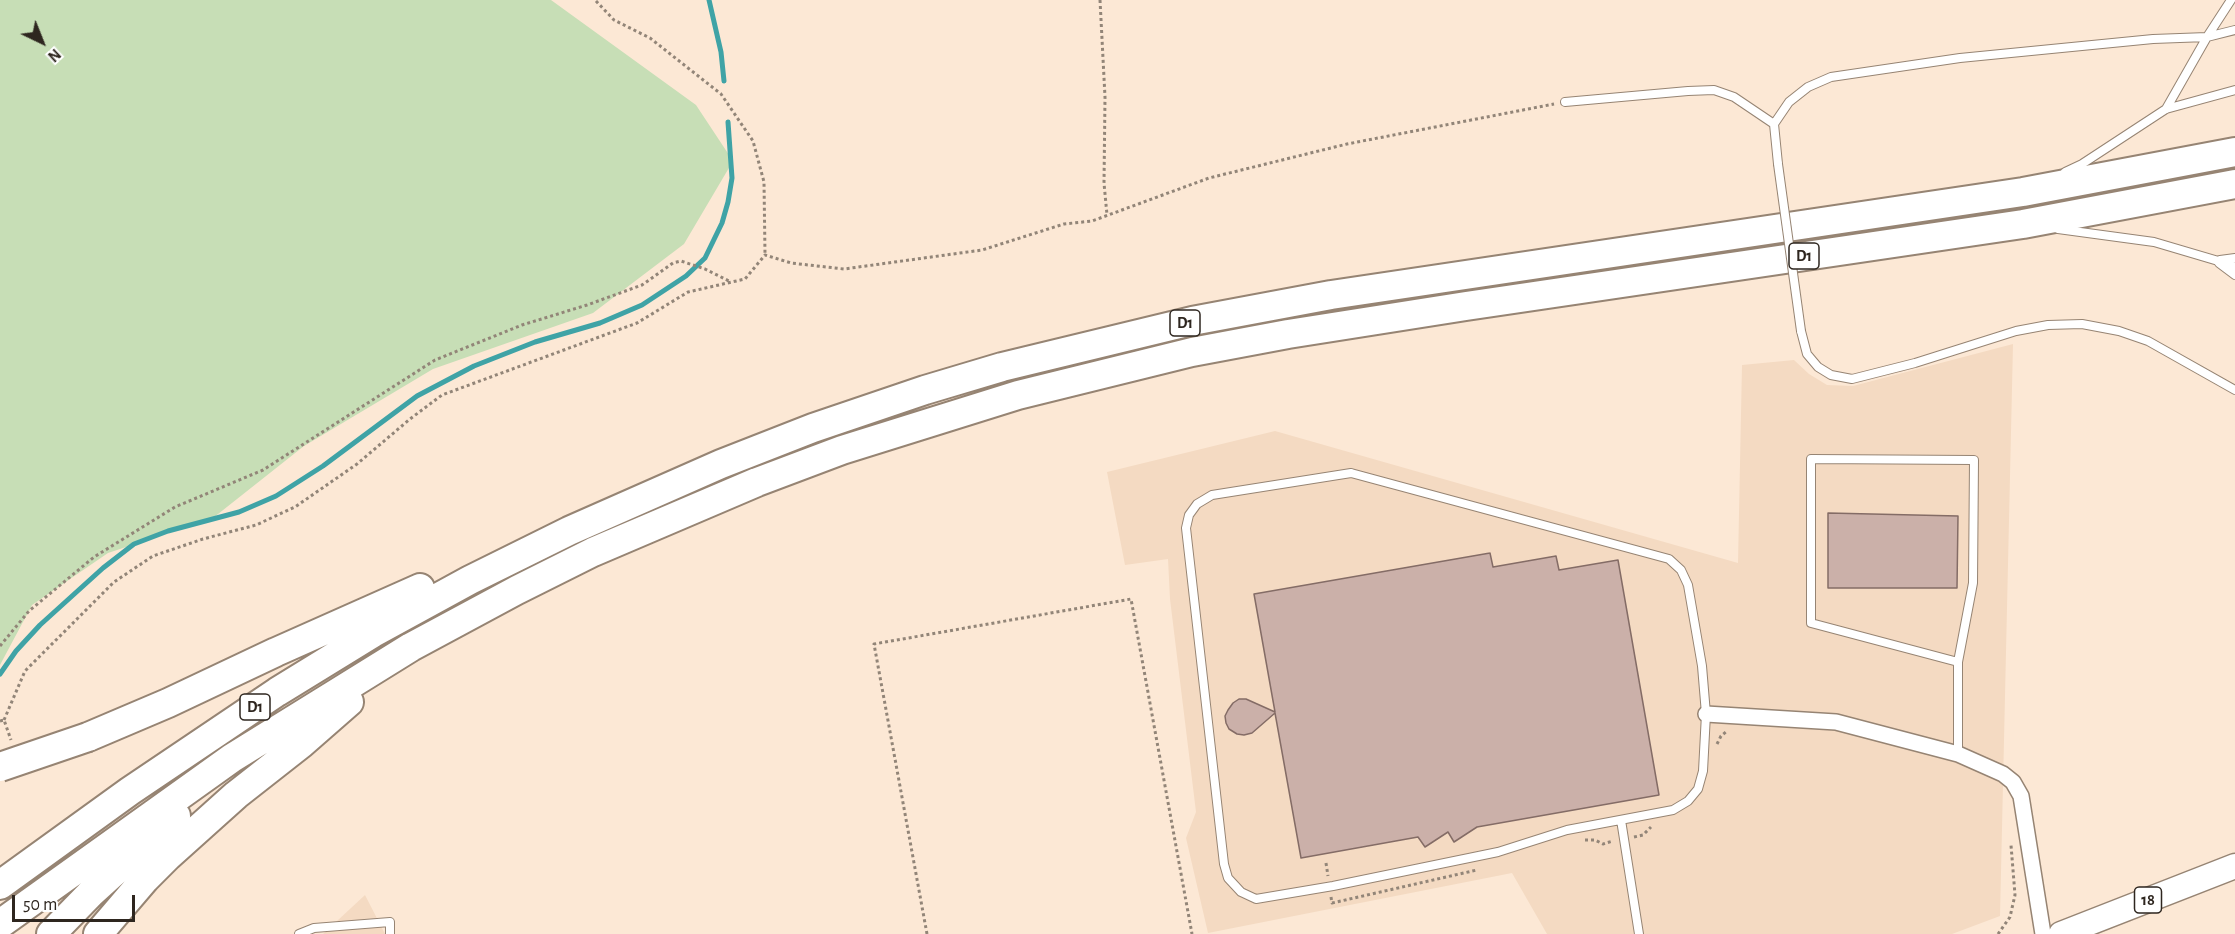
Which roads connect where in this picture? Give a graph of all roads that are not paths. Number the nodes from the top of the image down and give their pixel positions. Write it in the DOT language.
graph roads {
  1 [pos="2231,0"];
  2 [pos="2235,30"];
  3 [pos="2207,37"];
  4 [pos="2235,90"];
  5 [pos="1565,102"];
  6 [pos="2166,109"];
  7 [pos="1774,124"];
  8 [pos="2235,152"];
  9 [pos="2235,184"];
  10 [pos="2023,192"];
  11 [pos="2023,224"];
  12 [pos="2235,258"];
  13 [pos="2216,260"];
  14 [pos="2235,266"];
  15 [pos="2235,275"];
  16 [pos="2235,390"];
  17 [pos="470,580"];
  18 [pos="411,647"];
  19 [pos="1958,662"];
  20 [pos="1706,714"];
  21 [pos="1958,754"];
  22 [pos="232,758"];
  23 [pos="0,767"];
  24 [pos="1621,820"];
  25 [pos="2235,866"];
  26 [pos="0,885"];
  27 [pos="10,917"];
  28 [pos="51,934"];
  29 [pos="98,934"];
  30 [pos="298,934"];
  31 [pos="390,934"];
  32 [pos="1639,934"];
  33 [pos="2043,934"];
  34 [pos="2061,934"];
  1 -- 3 [label="lane"];
  2 -- 3 [label="lane"];
  3 -- 6 [label="lane"];
  3 -- 7 [label="lane"];
  4 -- 6 [label="lane"];
  5 -- 7 [label="lane"];
  6 -- 10 [label="lane"];
  7 -- 16 [label="lane, bridge"];
  8 -- 10 [label="highway, D1"];
  9 -- 11 [label="highway, D1"];
  10 -- 17 [label="highway, D1"];
  11 -- 13 [label="lane"];
  11 -- 18 [label="highway, D1"];
  12 -- 13 [label="lane"];
  13 -- 14 [label="lane"];
  13 -- 15 [label="lane"];
  17 -- 23 [label="highway, bridge"];
  17 -- 26 [label="highway, D1"];
  18 -- 22 [label="highway, D1"];
  18 -- 29 [label="highway"];
  19 -- 19 [label="lane"];
  19 -- 21 [label="lane"];
  20 -- 21 [label="street"];
  20 -- 24 [label="lane"];
  20 -- 24 [label="lane"];
  21 -- 33 [label="street"];
  22 -- 27 [label="highway, D1"];
  22 -- 28 [label="highway"];
  24 -- 32 [label="lane"];
  25 -- 34 [label="main road, 18"];
  30 -- 31 [label="lane"];
}
